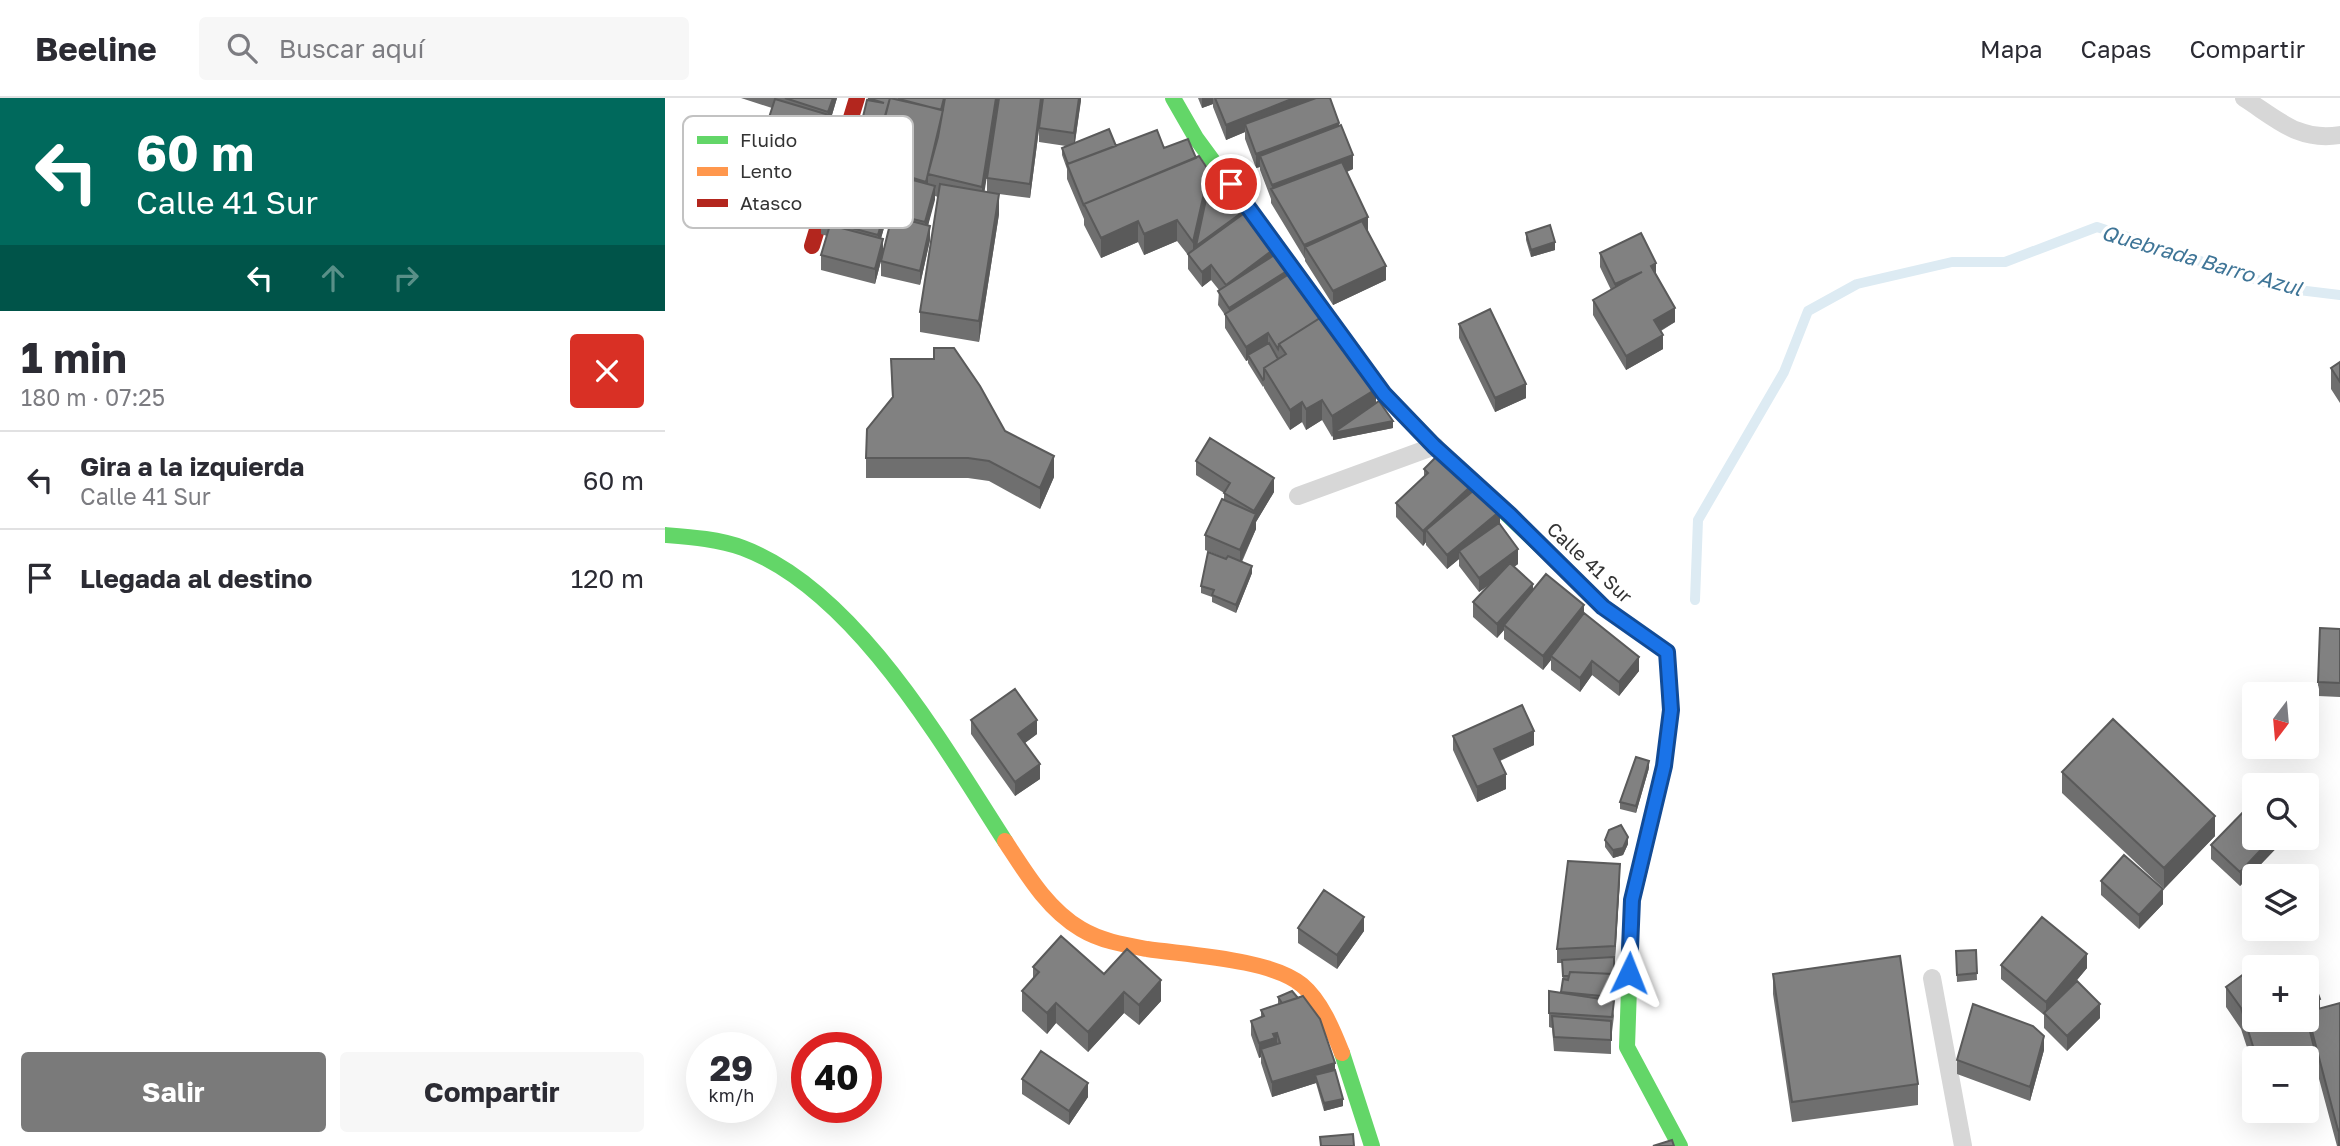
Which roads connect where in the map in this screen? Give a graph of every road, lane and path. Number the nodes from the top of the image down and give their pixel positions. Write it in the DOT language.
graph roads {
  1 [pos="857,98"];
  2 [pos="1173,98"];
  3 [pos="2245,98"];
  4 [pos="852,116"];
  5 [pos="2340,135"];
  6 [pos="817,228"];
  7 [pos="812,246"];
  8 [pos="1434,446"];
  9 [pos="1298,496"];
  10 [pos="665,536"];
  11 [pos="1932,978"];
  12 [pos="1372,1146"];
  13 [pos="1680,1146"];
  14 [pos="1963,1146"];
  1 -- 4 [label="street"];
  2 -- 8 [label="street, Calle 41 Sur"];
  3 -- 5 [label="lane"];
  6 -- 7 [label="street"];
  8 -- 9 [label="lane"];
  8 -- 13 [label="street, Calle 41 Sur"];
  10 -- 12 [label="street"];
  11 -- 14 [label="lane"];
}
